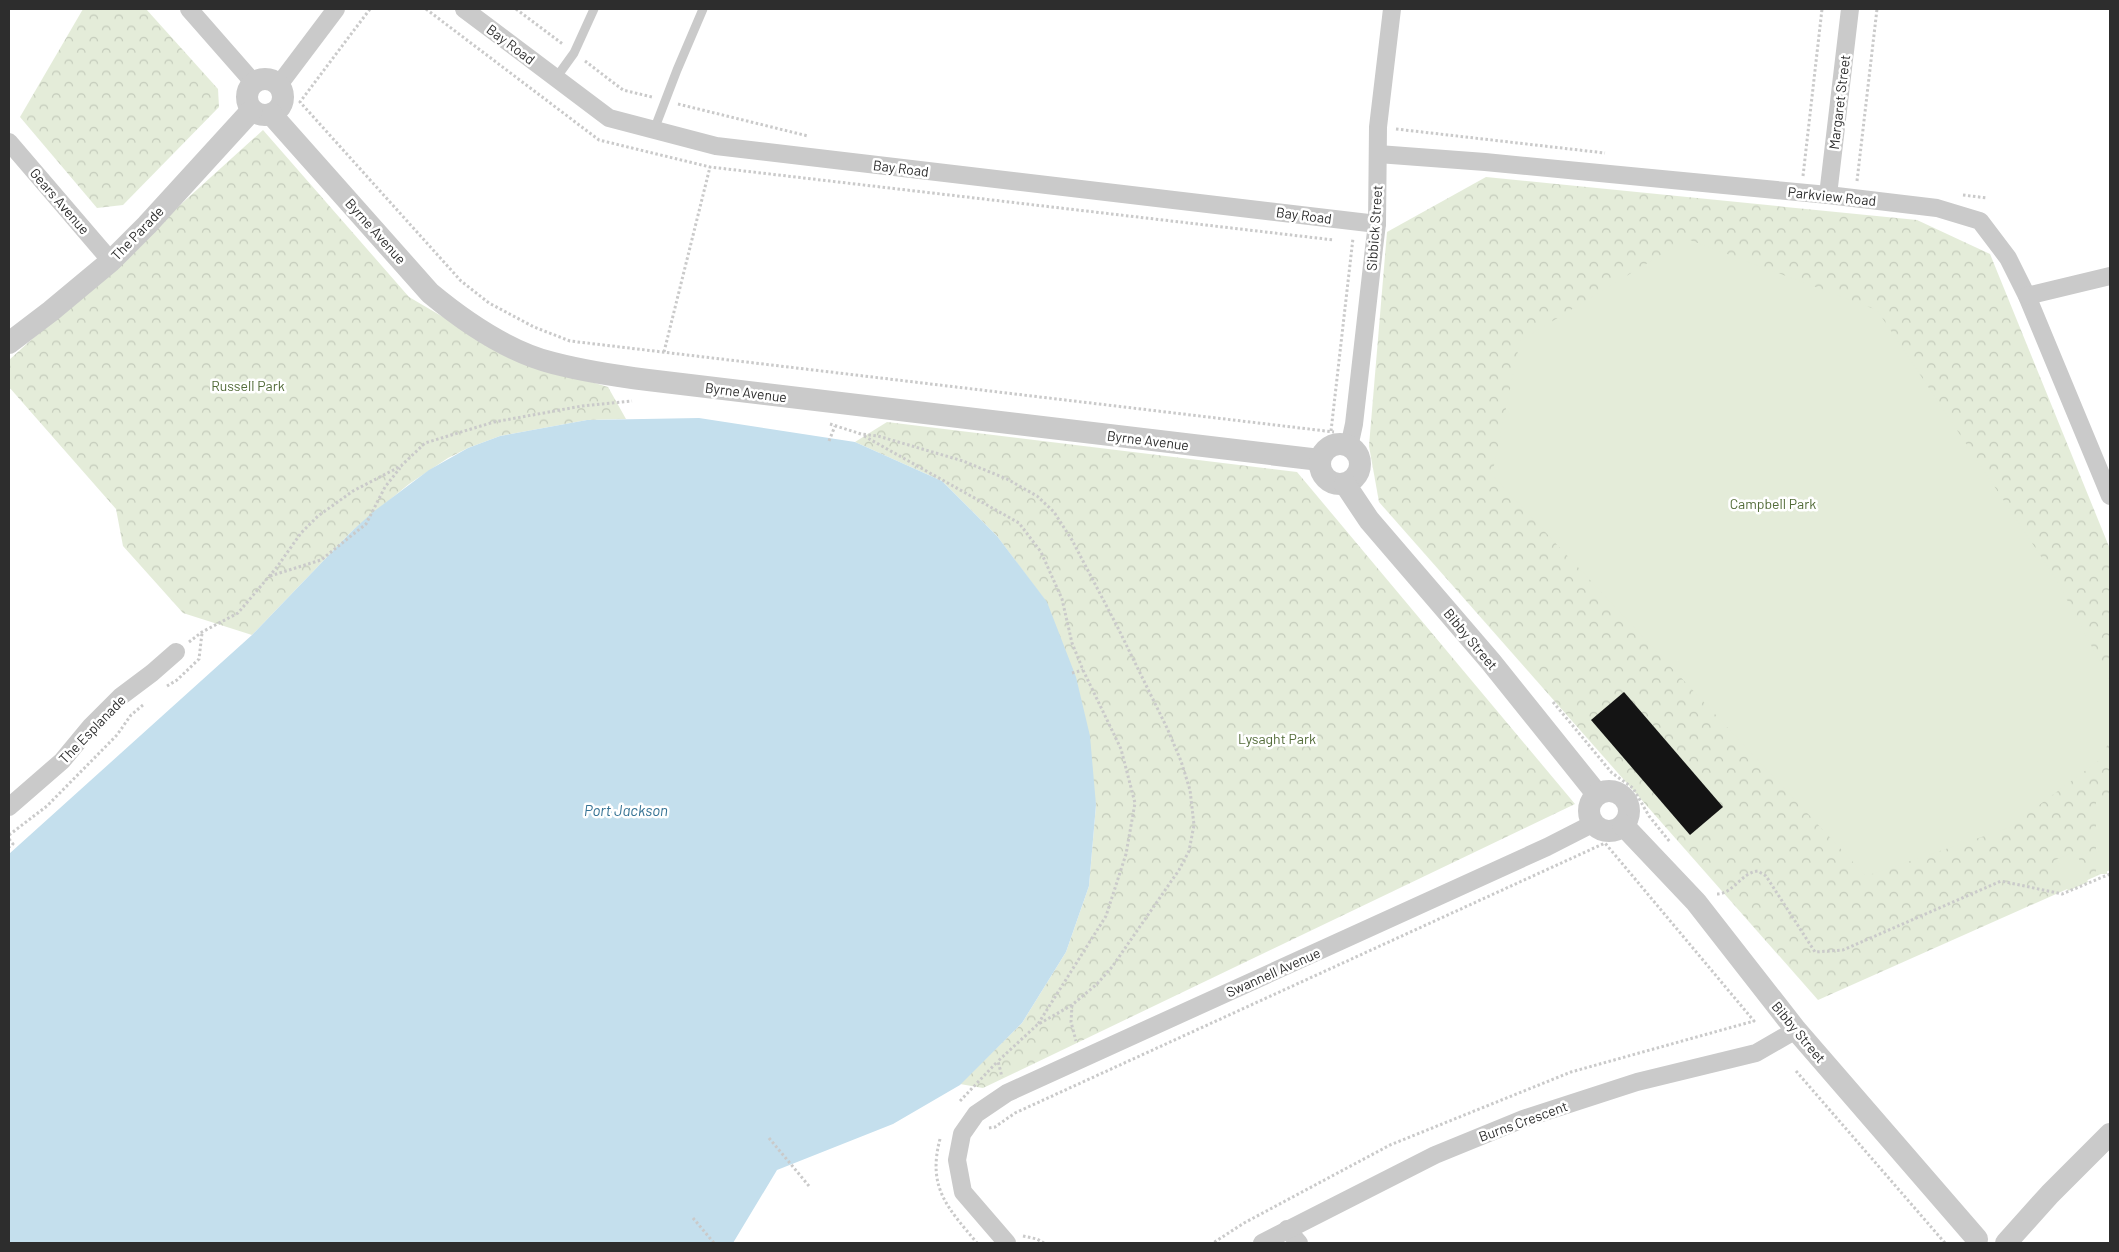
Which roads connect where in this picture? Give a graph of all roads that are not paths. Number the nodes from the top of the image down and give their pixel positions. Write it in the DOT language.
graph roads {
  1 [pos="189,9"];
  2 [pos="336,9"];
  3 [pos="464,9"];
  4 [pos="594,9"];
  5 [pos="703,9"];
  6 [pos="1392,9"];
  7 [pos="1850,9"];
  8 [pos="556,78"];
  9 [pos="254,83"];
  10 [pos="278,86"];
  11 [pos="262,112"];
  12 [pos="654,130"];
  13 [pos="9,142"];
  14 [pos="1378,154"];
  15 [pos="1828,195"];
  16 [pos="1377,224"];
  17 [pos="111,260"];
  18 [pos="2110,276"];
  19 [pos="2027,296"];
  20 [pos="9,343"];
  21 [pos="1350,440"];
  22 [pos="1320,460"];
  23 [pos="1345,484"];
  24 [pos="2110,496"];
  25 [pos="176,652"];
  26 [pos="1597,794"];
  27 [pos="9,807"];
  28 [pos="1594,824"];
  29 [pos="1623,825"];
  30 [pos="1796,1030"];
  31 [pos="2110,1134"];
  32 [pos="1287,1229"];
  33 [pos="1014,1239"];
  34 [pos="1975,1241"];
  35 [pos="1262,1243"];
  36 [pos="1299,1243"];
  37 [pos="2006,1243"];
  1 -- 9 [label="street"];
  2 -- 10 [label="street"];
  3 -- 8 [label="street, Bay Road"];
  4 -- 8 [label="lane"];
  5 -- 12 [label="lane"];
  6 -- 14 [label="street, Sibbick Street"];
  7 -- 15 [label="street, Margaret Street"];
  8 -- 12 [label="street, Bay Road"];
  9 -- 10 [label="street"];
  9 -- 11 [label="street"];
  10 -- 11 [label="street"];
  11 -- 17 [label="street, The Parade"];
  11 -- 22 [label="street, Byrne Avenue"];
  12 -- 16 [label="street, Bay Road"];
  13 -- 17 [label="street, Gears Avenue"];
  14 -- 15 [label="street, Parkview Road"];
  14 -- 16 [label="street, Sibbick Street"];
  15 -- 19 [label="street, Parkview Road"];
  16 -- 21 [label="street, Sibbick Street"];
  17 -- 20 [label="street, The Parade"];
  18 -- 19 [label="street"];
  19 -- 24 [label="street, Parkview Road"];
  21 -- 22 [label="street"];
  21 -- 23 [label="street"];
  22 -- 23 [label="street"];
  23 -- 26 [label="street, Bibby Street"];
  25 -- 27 [label="street, The Esplanade"];
  26 -- 28 [label="street"];
  26 -- 29 [label="street"];
  28 -- 29 [label="street"];
  28 -- 33 [label="street, Swannell Avenue"];
  29 -- 30 [label="street, Bibby Street"];
  30 -- 32 [label="street, Burns Crescent"];
  30 -- 34 [label="street, Bibby Street"];
  31 -- 37 [label="street"];
  32 -- 35 [label="street, Burns Crescent"];
  32 -- 36 [label="street"];
  34 -- 37 [label="street"];
}
